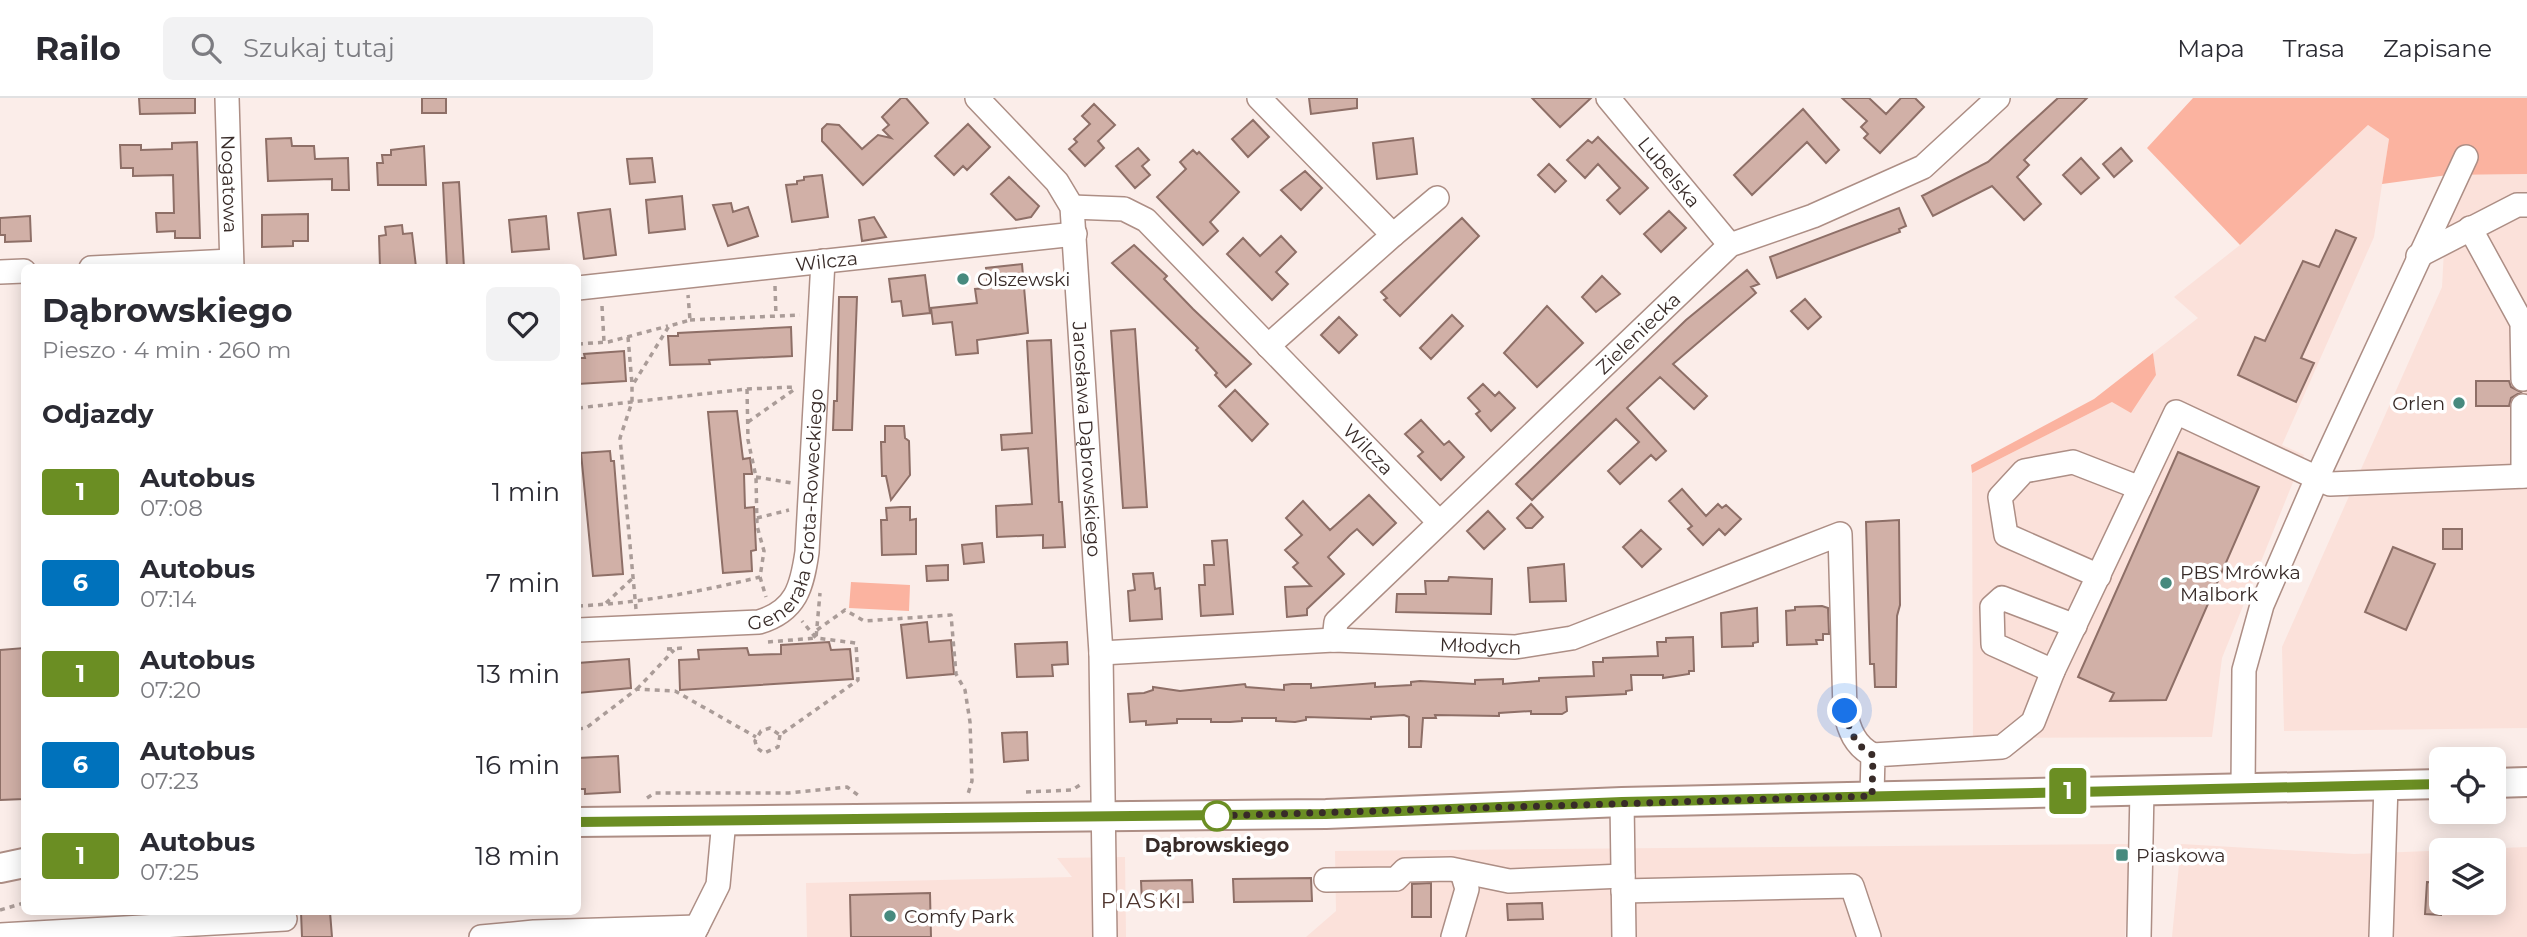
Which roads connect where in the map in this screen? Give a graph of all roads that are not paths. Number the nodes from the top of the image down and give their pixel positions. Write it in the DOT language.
graph roads {
  1 [pos="227,98"];
  2 [pos="977,98"];
  3 [pos="1259,98"];
  4 [pos="1998,98"];
  5 [pos="1617,101"];
  6 [pos="2466,157"];
  7 [pos="1437,198"];
  8 [pos="2527,205"];
  9 [pos="1072,207"];
  10 [pos="2470,228"];
  11 [pos="1075,234"];
  12 [pos="1393,235"];
  13 [pos="1730,246"];
  14 [pos="2418,257"];
  15 [pos="823,261"];
  16 [pos="231,264"];
  17 [pos="21,271"];
  18 [pos="0,272"];
  19 [pos="581,288"];
  20 [pos="1268,346"];
  21 [pos="2523,379"];
  22 [pos="2523,406"];
  23 [pos="2525,476"];
  24 [pos="2317,478"];
  25 [pos="2140,488"];
  26 [pos="1438,521"];
  27 [pos="2099,576"];
  28 [pos="2075,626"];
  29 [pos="581,630"];
  30 [pos="1334,640"];
  31 [pos="1101,653"];
  32 [pos="2053,671"];
  33 [pos="1873,755"];
  34 [pos="2527,782"];
  35 [pos="2506,783"];
  36 [pos="2429,784"];
  37 [pos="2386,785"];
  38 [pos="2243,789"];
  39 [pos="2143,790"];
  40 [pos="1872,796"];
  41 [pos="1622,802"];
  42 [pos="1104,818"];
  43 [pos="724,820"];
  44 [pos="581,822"];
  45 [pos="21,864"];
  46 [pos="0,868"];
  47 [pos="1462,872"];
  48 [pos="1326,880"];
  49 [pos="1623,884"];
  50 [pos="285,923"];
  51 [pos="694,932"];
  52 [pos="0,935"];
  53 [pos="481,937"];
  54 [pos="1105,937"];
  55 [pos="1453,937"];
  56 [pos="1624,937"];
  57 [pos="1869,937"];
  58 [pos="2139,937"];
  59 [pos="2381,937"];
  1 -- 16 [label="street, Nogatowa"];
  2 -- 9 [label="street, Jarosława Dąbrowskiego"];
  3 -- 12 [label="street"];
  4 -- 13 [label="street, Zieleniecka"];
  5 -- 13 [label="street, Lubelska"];
  6 -- 14 [label="street"];
  7 -- 12 [label="street"];
  8 -- 10 [label="street"];
  9 -- 11 [label="street, Jarosława Dąbrowskiego"];
  9 -- 20 [label="street, Wilcza"];
  10 -- 14 [label="street"];
  10 -- 21 [label="street"];
  11 -- 15 [label="street, Wilcza"];
  11 -- 31 [label="street, Jarosława Dąbrowskiego"];
  12 -- 20 [label="street"];
  13 -- 26 [label="street, Zieleniecka"];
  14 -- 24 [label="street"];
  15 -- 19 [label="street, Wilcza"];
  15 -- 29 [label="street, Generała Grota-Roweckiego"];
  17 -- 18 [label="street"];
  20 -- 26 [label="street, Wilcza"];
  22 -- 23 [label="street"];
  23 -- 24 [label="street"];
  24 -- 25 [label="street"];
  24 -- 38 [label="street"];
  25 -- 27 [label="street"];
  25 -- 27 [label="street"];
  26 -- 30 [label="street, Zieleniecka"];
  27 -- 28 [label="street"];
  28 -- 32 [label="street"];
  28 -- 32 [label="street"];
  30 -- 31 [label="street, Młodych"];
  30 -- 33 [label="street, Młodych"];
  31 -- 42 [label="street, Jarosława Dąbrowskiego"];
  32 -- 33 [label="street"];
  33 -- 40 [label="street"];
  34 -- 35 [label="main road"];
  36 -- 37 [label="main road"];
  37 -- 38 [label="main road"];
  37 -- 59 [label="street"];
  38 -- 39 [label="main road"];
  39 -- 40 [label="main road"];
  39 -- 58 [label="street"];
  40 -- 41 [label="main road"];
  41 -- 42 [label="main road"];
  41 -- 49 [label="street"];
  42 -- 43 [label="main road"];
  42 -- 54 [label="street, Jarosława Dąbrowskiego"];
  43 -- 44 [label="main road"];
  43 -- 51 [label="street"];
  45 -- 46 [label="main road"];
  47 -- 48 [label="street"];
  47 -- 49 [label="street"];
  47 -- 55 [label="street"];
  49 -- 56 [label="street"];
  49 -- 57 [label="street"];
  50 -- 52 [label="street"];
  51 -- 53 [label="street"];
}
